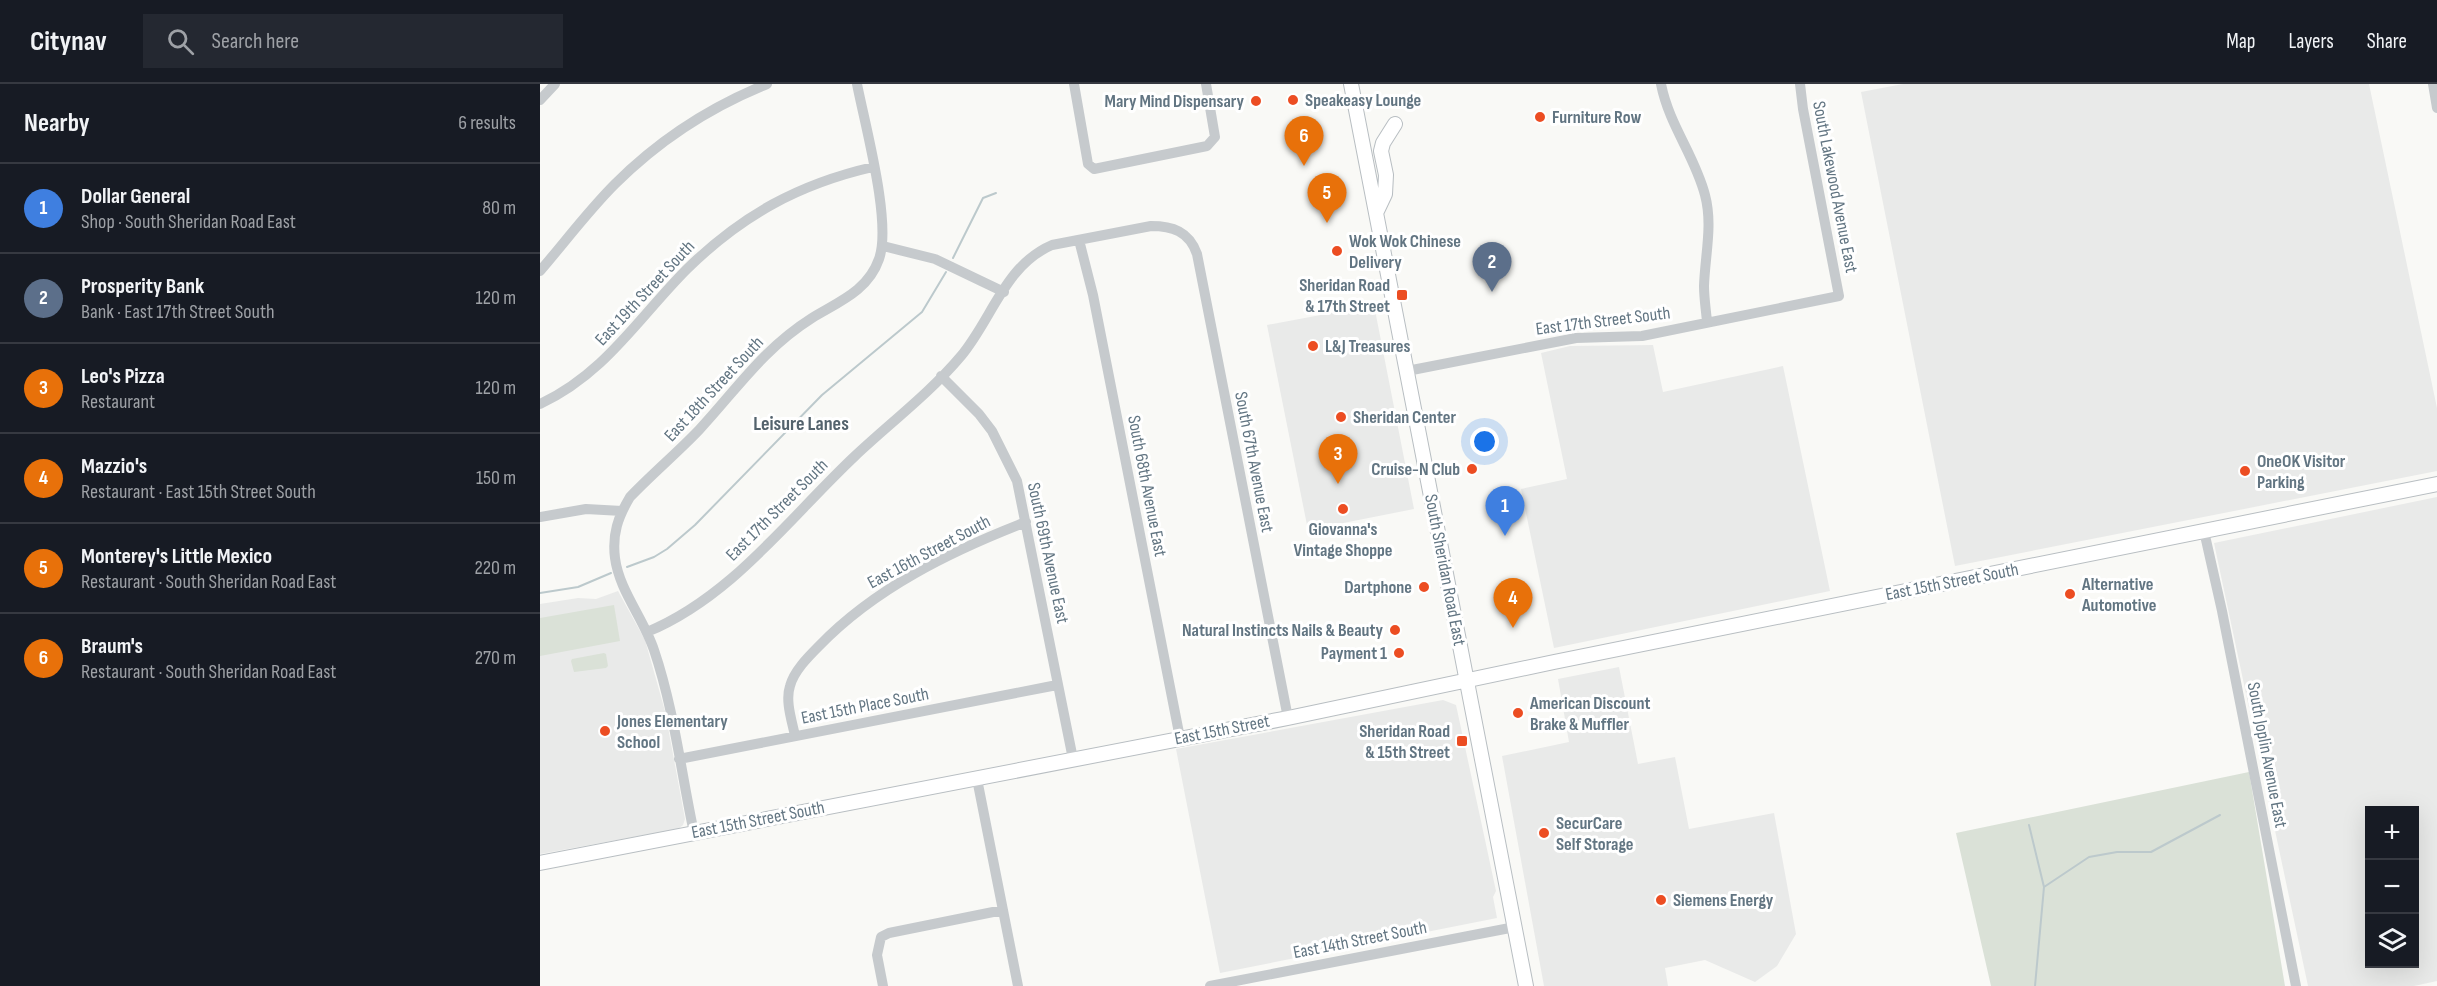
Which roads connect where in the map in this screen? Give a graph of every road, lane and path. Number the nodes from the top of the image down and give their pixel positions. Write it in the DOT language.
graph roads {
  1 [pos="555,84"];
  2 [pos="767,84"];
  3 [pos="857,84"];
  4 [pos="1074,84"];
  5 [pos="1206,84"];
  6 [pos="1351,84"];
  7 [pos="1661,84"];
  8 [pos="1800,84"];
  9 [pos="2433,84"];
  10 [pos="540,100"];
  11 [pos="2437,108"];
  12 [pos="1395,124"];
  13 [pos="873,167"];
  14 [pos="1376,213"];
  15 [pos="1169,226"];
  16 [pos="1079,240"];
  17 [pos="883,246"];
  18 [pos="540,271"];
  19 [pos="1004,291"];
  20 [pos="1839,296"];
  21 [pos="1707,322"];
  22 [pos="1407,371"];
  23 [pos="942,376"];
  24 [pos="540,404"];
  25 [pos="2437,484"];
  26 [pos="621,511"];
  27 [pos="540,517"];
  28 [pos="1026,522"];
  29 [pos="2204,531"];
  30 [pos="648,632"];
  31 [pos="1467,680"];
  32 [pos="1057,685"];
  33 [pos="1288,718"];
  34 [pos="795,736"];
  35 [pos="1180,738"];
  36 [pos="679,759"];
  37 [pos="1073,759"];
  38 [pos="977,779"];
  39 [pos="694,833"];
  40 [pos="540,863"];
  41 [pos="1003,910"];
  42 [pos="1515,927"];
  43 [pos="883,986"];
  44 [pos="1018,986"];
  45 [pos="1210,986"];
  46 [pos="1526,986"];
  47 [pos="2296,986"];
  1 -- 10 [label="street"];
  2 -- 18 [label="street"];
  3 -- 13 [label="street"];
  4 -- 5 [label="street"];
  6 -- 14 [label="main road, South Sheridan Road East"];
  7 -- 21 [label="street"];
  8 -- 20 [label="street, South Lakewood Avenue East"];
  9 -- 11 [label="street"];
  12 -- 14 [label="main road"];
  13 -- 17 [label="street"];
  13 -- 24 [label="street, East 19th Street South"];
  14 -- 22 [label="main road, South Sheridan Road East"];
  15 -- 16 [label="street, East 17th Street South"];
  15 -- 33 [label="street, South 67th Avenue East"];
  16 -- 19 [label="street, East 17th Street South"];
  16 -- 35 [label="street, South 68th Avenue East"];
  17 -- 19 [label="street"];
  17 -- 26 [label="street, East 18th Street South"];
  19 -- 23 [label="street, East 17th Street South"];
  20 -- 21 [label="street, East 17th Street South"];
  21 -- 22 [label="street, East 17th Street South"];
  22 -- 31 [label="main road, South Sheridan Road East"];
  23 -- 28 [label="street, South 69th Avenue East"];
  23 -- 30 [label="street, East 17th Street South"];
  25 -- 29 [label="main road, East 15th Street South"];
  26 -- 27 [label="street"];
  26 -- 30 [label="street"];
  28 -- 32 [label="street, South 69th Avenue East"];
  28 -- 34 [label="street, East 16th Street South"];
  29 -- 31 [label="main road, East 15th Street South"];
  29 -- 47 [label="street, South Joplin Avenue East"];
  30 -- 36 [label="street"];
  31 -- 33 [label="main road, East 15th Street"];
  31 -- 42 [label="main road, South Sheridan Road East"];
  32 -- 34 [label="street, East 15th Place South"];
  32 -- 37 [label="street, South 69th Avenue East"];
  33 -- 35 [label="main road, East 15th Street"];
  34 -- 36 [label="street, East 15th Place South"];
  35 -- 37 [label="main road, East 15th Street"];
  36 -- 39 [label="street"];
  37 -- 38 [label="main road, East 15th Street"];
  38 -- 39 [label="main road, East 15th Street South"];
  38 -- 41 [label="street"];
  39 -- 40 [label="main road, East 15th Street South"];
  41 -- 43 [label="street"];
  41 -- 44 [label="street"];
  42 -- 45 [label="street, East 14th Street South"];
  42 -- 46 [label="main road, South Sheridan Road East"];
}
